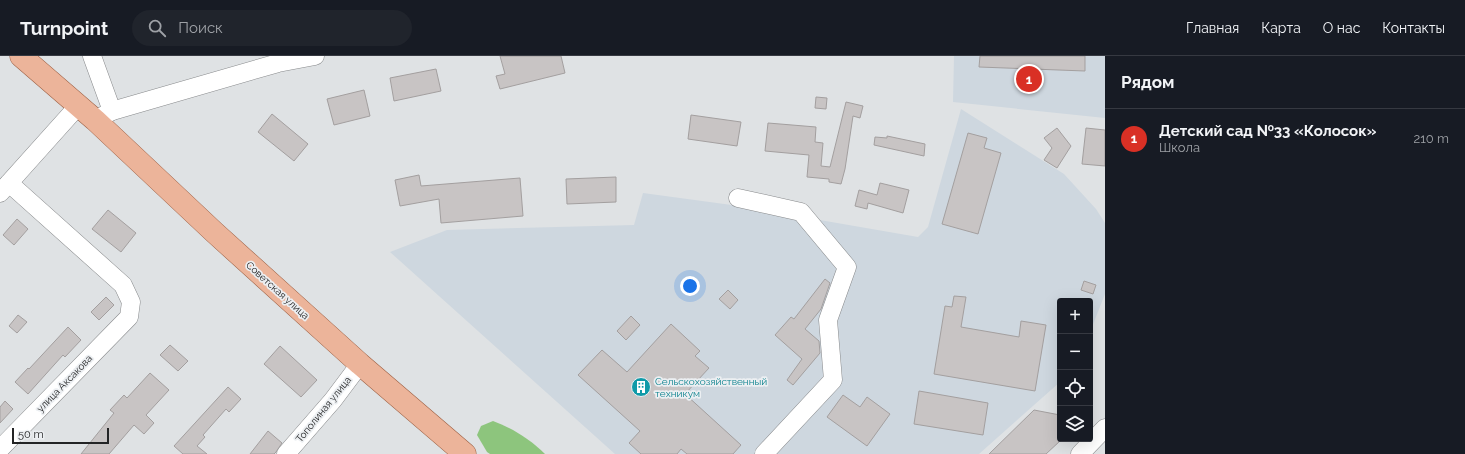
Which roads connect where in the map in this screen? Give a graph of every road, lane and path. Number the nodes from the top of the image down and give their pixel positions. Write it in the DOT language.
graph roads {
  1 [pos="21,56"];
  2 [pos="92,56"];
  3 [pos="315,56"];
  4 [pos="78,106"];
  5 [pos="104,116"];
  6 [pos="5,188"];
  7 [pos="738,198"];
  8 [pos="360,364"];
  9 [pos="1105,428"];
  10 [pos="0,449"];
  11 [pos="286,454"];
  12 [pos="465,454"];
  13 [pos="764,454"];
  14 [pos="1080,454"];
  1 -- 4 [label="main road, Советская улица"];
  2 -- 5 [label="street"];
  3 -- 5 [label="street"];
  4 -- 5 [label="main road, Советская улица"];
  4 -- 6 [label="street"];
  5 -- 8 [label="main road, Советская улица"];
  6 -- 10 [label="street, улица Аксакова"];
  7 -- 13 [label="street"];
  8 -- 11 [label="street, Тополиная улица"];
  8 -- 12 [label="main road, Советская улица"];
  9 -- 14 [label="street"];
}
